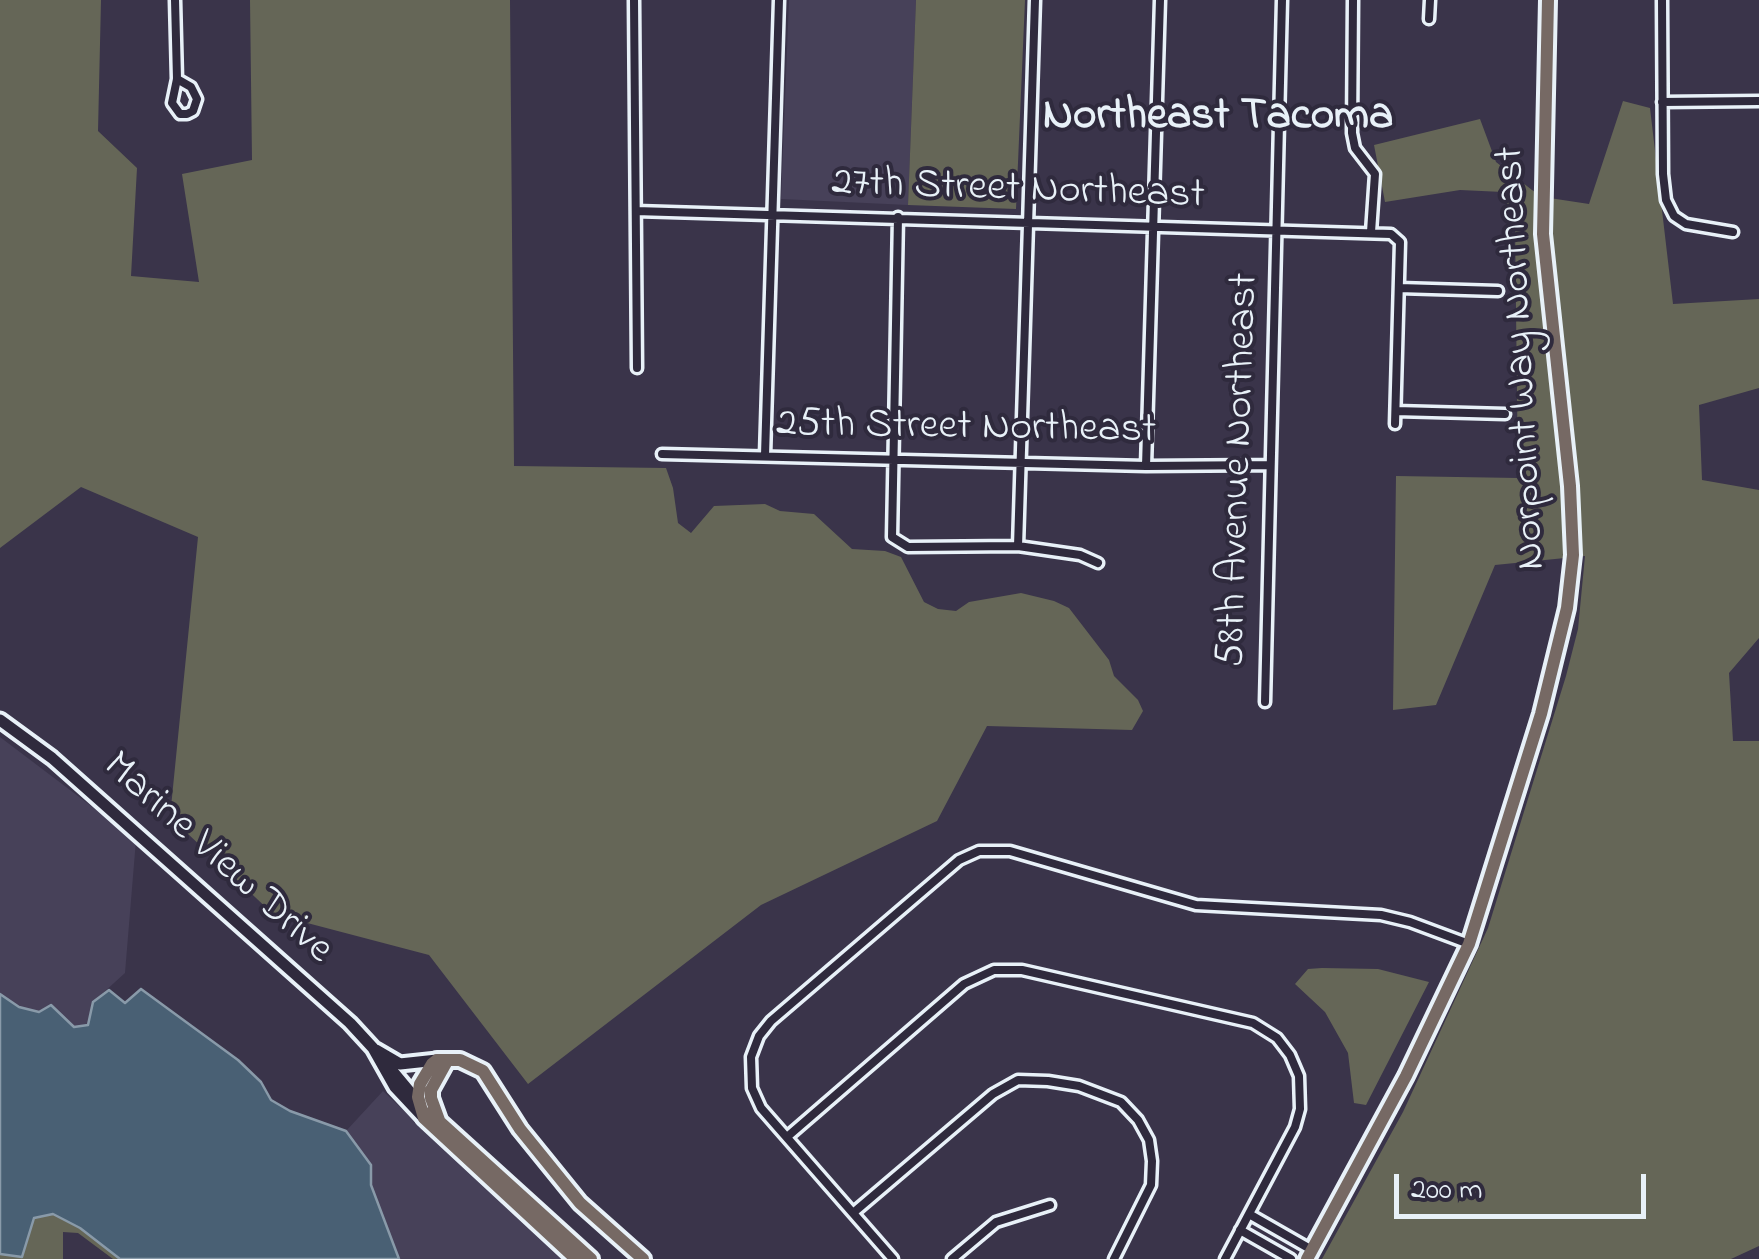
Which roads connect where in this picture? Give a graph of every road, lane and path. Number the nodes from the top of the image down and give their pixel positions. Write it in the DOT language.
graph roads {
  1 [pos="175,0"];
  2 [pos="634,0"];
  3 [pos="780,0"];
  4 [pos="1035,0"];
  5 [pos="1160,0"];
  6 [pos="1282,0"];
  7 [pos="1353,0"];
  8 [pos="1430,0"];
  9 [pos="1548,0"];
  10 [pos="1662,0"];
  11 [pos="1429,19"];
  12 [pos="177,79"];
  13 [pos="1759,100"];
  14 [pos="1662,102"];
  15 [pos="636,211"];
  16 [pos="772,215"];
  17 [pos="898,217"];
  18 [pos="1026,222"];
  19 [pos="1153,226"];
  20 [pos="1278,231"];
  21 [pos="1371,232"];
  22 [pos="1733,232"];
  23 [pos="1398,288"];
  24 [pos="1498,290"];
  25 [pos="637,368"];
  26 [pos="1396,411"];
  27 [pos="1505,414"];
  28 [pos="1395,424"];
  29 [pos="662,454"];
  30 [pos="765,455"];
  31 [pos="892,457"];
  32 [pos="1020,460"];
  33 [pos="1270,465"];
  34 [pos="1146,466"];
  35 [pos="1018,546"];
  36 [pos="1098,563"];
  37 [pos="1265,702"];
  38 [pos="0,720"];
  39 [pos="1469,944"];
  40 [pos="375,1054"];
  41 [pos="442,1064"];
  42 [pos="400,1078"];
  43 [pos="421,1078"];
  44 [pos="419,1103"];
  45 [pos="424,1118"];
  46 [pos="440,1122"];
  47 [pos="786,1137"];
  48 [pos="1050,1204"];
  49 [pos="853,1213"];
  50 [pos="1249,1214"];
  51 [pos="1240,1230"];
  52 [pos="1310,1255"];
  53 [pos="576,1259"];
  54 [pos="591,1259"];
  55 [pos="644,1259"];
  56 [pos="893,1259"];
  57 [pos="952,1259"];
  58 [pos="1114,1259"];
  59 [pos="1225,1259"];
  60 [pos="1291,1259"];
  1 -- 12 [label="street"];
  2 -- 15 [label="street"];
  3 -- 16 [label="street"];
  4 -- 18 [label="street"];
  5 -- 19 [label="street"];
  6 -- 20 [label="street, 58th Avenue Northeast"];
  7 -- 21 [label="street"];
  8 -- 11 [label="street"];
  9 -- 39 [label="main road, Norpoint Way Northeast"];
  10 -- 14 [label="street"];
  12 -- 12 [label="street"];
  13 -- 14 [label="street"];
  14 -- 22 [label="street"];
  15 -- 16 [label="street, 27th Street Northeast"];
  15 -- 25 [label="street"];
  16 -- 17 [label="street, 27th Street Northeast"];
  16 -- 30 [label="street"];
  17 -- 18 [label="street, 27th Street Northeast"];
  17 -- 31 [label="street"];
  18 -- 19 [label="street, 27th Street Northeast"];
  18 -- 32 [label="street"];
  19 -- 20 [label="street, 27th Street Northeast"];
  19 -- 34 [label="street"];
  20 -- 21 [label="street, 27th Street Northeast"];
  20 -- 33 [label="street, 58th Avenue Northeast"];
  21 -- 23 [label="street, 27th Street Northeast"];
  23 -- 24 [label="street"];
  23 -- 26 [label="street"];
  26 -- 27 [label="street"];
  26 -- 28 [label="street"];
  29 -- 30 [label="street, 25th Street Northeast"];
  30 -- 31 [label="street, 25th Street Northeast"];
  31 -- 32 [label="street, 25th Street Northeast"];
  31 -- 35 [label="street"];
  32 -- 34 [label="street, 25th Street Northeast"];
  32 -- 35 [label="street"];
  33 -- 34 [label="street, 25th Street Northeast"];
  33 -- 37 [label="street, 58th Avenue Northeast"];
  35 -- 36 [label="street"];
  38 -- 40 [label="main road, Marine View Drive"];
  39 -- 47 [label="street"];
  39 -- 52 [label="main road, Norpoint Way Northeast"];
  40 -- 41 [label="main road"];
  40 -- 42 [label="main road, Marine View Drive"];
  40 -- 45 [label="main road, Marine View Drive"];
  41 -- 43 [label="main road"];
  41 -- 46 [label="main road"];
  41 -- 55 [label="main road"];
  42 -- 43 [label="main road"];
  42 -- 44 [label="main road, Marine View Drive"];
  43 -- 44 [label="main road"];
  44 -- 45 [label="main road"];
  44 -- 46 [label="main road, Marine View Drive"];
  45 -- 53 [label="main road, Marine View Drive"];
  46 -- 54 [label="main road, Marine View Drive"];
  47 -- 49 [label="street"];
  47 -- 50 [label="street"];
  48 -- 57 [label="street"];
  49 -- 56 [label="street"];
  49 -- 58 [label="street"];
  50 -- 51 [label="street"];
  50 -- 52 [label="street"];
  51 -- 59 [label="street"];
  51 -- 60 [label="street"];
}
